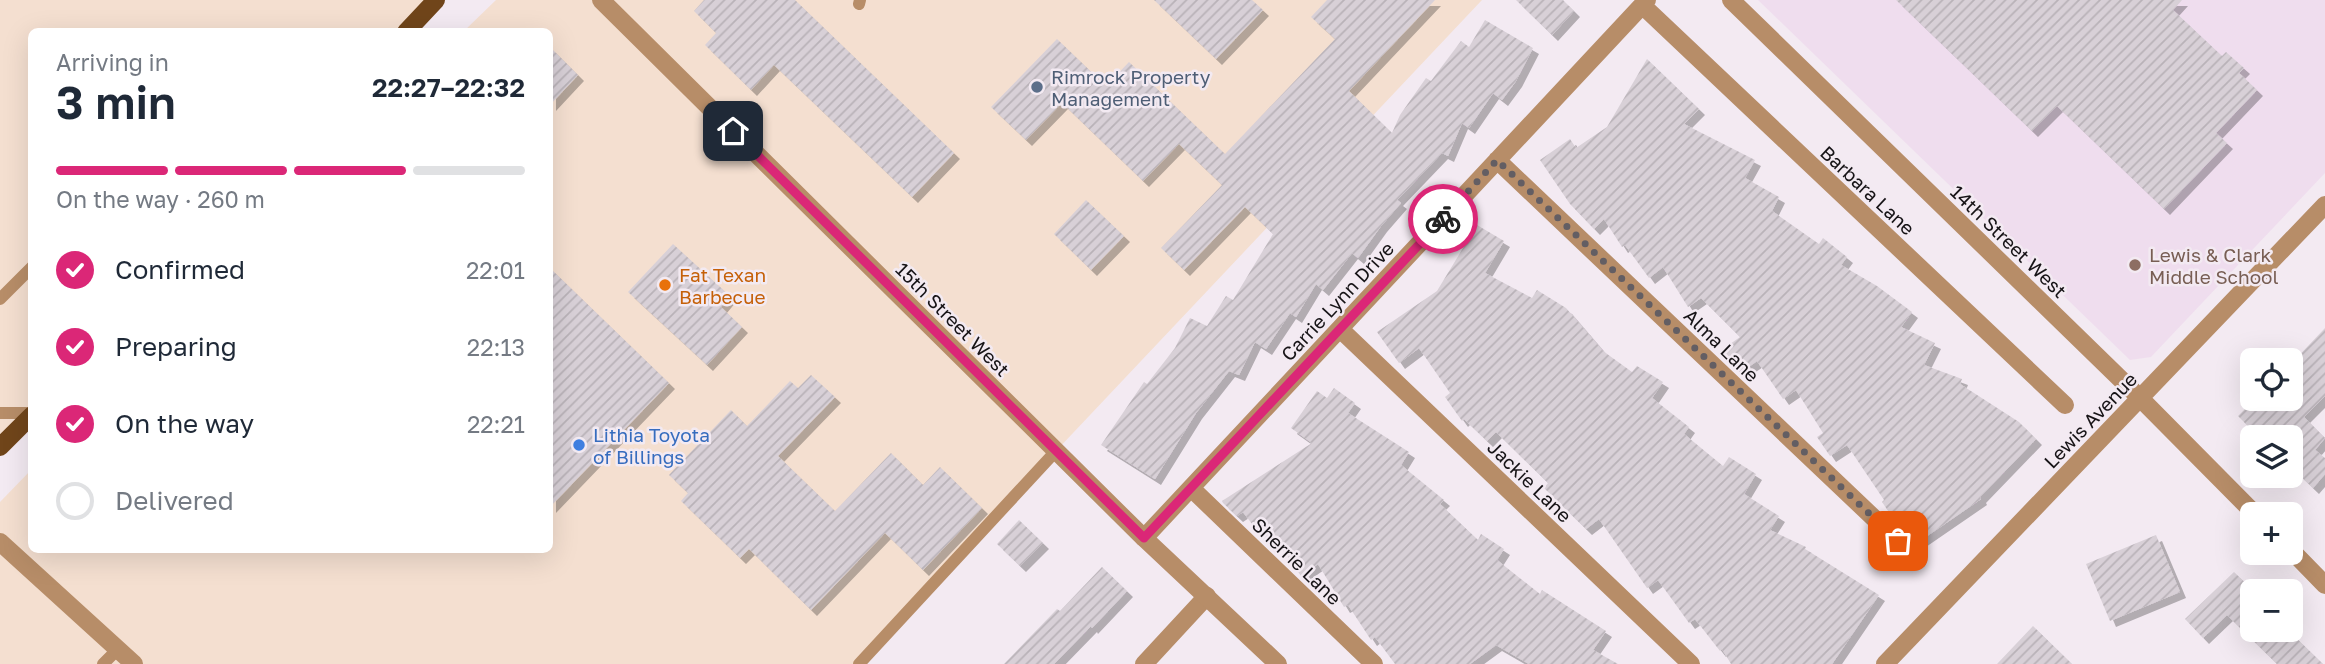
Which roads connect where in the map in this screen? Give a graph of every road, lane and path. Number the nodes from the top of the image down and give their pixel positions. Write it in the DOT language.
graph roads {
  1 [pos="436,0"];
  2 [pos="601,0"];
  3 [pos="1731,0"];
  4 [pos="1644,3"];
  5 [pos="409,28"];
  6 [pos="1497,160"];
  7 [pos="2325,205"];
  8 [pos="28,271"];
  9 [pos="0,299"];
  10 [pos="1340,329"];
  11 [pos="2140,398"];
  12 [pos="2065,405"];
  13 [pos="0,413"];
  14 [pos="28,414"];
  15 [pos="28,418"];
  16 [pos="0,447"];
  17 [pos="1056,451"];
  18 [pos="1191,488"];
  19 [pos="2243,502"];
  20 [pos="1144,538"];
  21 [pos="0,542"];
  22 [pos="1918,560"];
  23 [pos="2303,562"];
  24 [pos="2325,585"];
  25 [pos="1207,596"];
  26 [pos="118,649"];
  27 [pos="103,664"];
  28 [pos="134,664"];
  29 [pos="859,664"];
  30 [pos="1144,664"];
  31 [pos="1278,664"];
  32 [pos="1374,664"];
  33 [pos="1691,664"];
  34 [pos="1885,664"];
  1 -- 5 [label="main road"];
  2 -- 17 [label="street, 15th Street West"];
  3 -- 11 [label="street, 14th Street West"];
  4 -- 6 [label="street, Carrie Lynn Drive"];
  4 -- 12 [label="street, Barbara Lane"];
  6 -- 10 [label="street, Carrie Lynn Drive"];
  6 -- 22 [label="street, Alma Lane"];
  7 -- 11 [label="street, Lewis Avenue"];
  8 -- 9 [label="lane"];
  10 -- 18 [label="street, Carrie Lynn Drive"];
  10 -- 33 [label="street, Jackie Lane"];
  11 -- 19 [label="street, 14th Street West"];
  11 -- 34 [label="street, Lewis Avenue"];
  13 -- 14 [label="lane"];
  15 -- 16 [label="main road"];
  17 -- 20 [label="street, 15th Street West"];
  17 -- 29 [label="lane"];
  18 -- 20 [label="street, Carrie Lynn Drive"];
  18 -- 32 [label="street, Sherrie Lane"];
  20 -- 25 [label="street, 15th Street West"];
  21 -- 26 [label="street"];
  23 -- 24 [label="street"];
  25 -- 30 [label="street"];
  25 -- 31 [label="street, 15th Street West"];
  26 -- 27 [label="lane"];
  26 -- 28 [label="street"];
}
